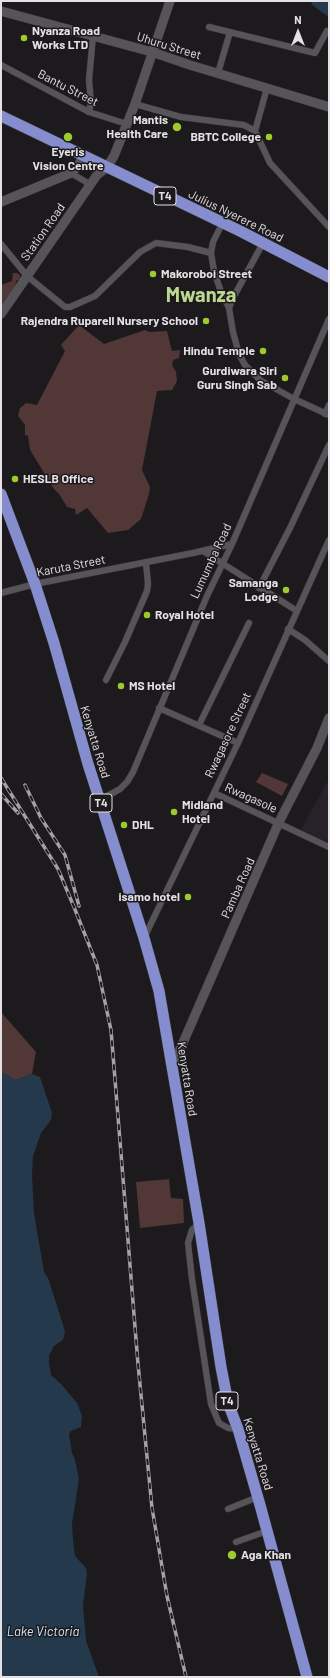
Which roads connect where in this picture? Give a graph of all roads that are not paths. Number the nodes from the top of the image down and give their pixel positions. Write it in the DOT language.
graph roads {
  1 [pos="170,1"];
  2 [pos="1,11"];
  3 [pos="209,28"];
  4 [pos="230,32"];
  5 [pos="327,32"];
  6 [pos="93,36"];
  7 [pos="152,52"];
  8 [pos="1,65"];
  9 [pos="218,73"];
  10 [pos="267,88"];
  11 [pos="135,104"];
  12 [pos="329,107"];
  13 [pos="88,112"];
  14 [pos="1,116"];
  15 [pos="127,124"];
  16 [pos="255,131"];
  17 [pos="83,156"];
  18 [pos="108,167"];
  19 [pos="71,173"];
  20 [pos="90,187"];
  21 [pos="1,202"];
  22 [pos="222,224"];
  23 [pos="329,227"];
  24 [pos="263,243"];
  25 [pos="1,244"];
  26 [pos="211,253"];
  27 [pos="27,276"];
  28 [pos="329,277"];
  29 [pos="230,308"];
  30 [pos="1,314"];
  31 [pos="329,318"];
  32 [pos="294,399"];
  33 [pos="329,405"];
  34 [pos="327,414"];
  35 [pos="329,445"];
  36 [pos="1,494"];
  37 [pos="329,540"];
  38 [pos="232,544"];
  39 [pos="204,551"];
  40 [pos="146,562"];
  41 [pos="222,563"];
  42 [pos="35,584"];
  43 [pos="259,588"];
  44 [pos="1,593"];
  45 [pos="297,611"];
  46 [pos="249,623"];
  47 [pos="288,629"];
  48 [pos="329,661"];
  49 [pos="106,680"];
  50 [pos="160,708"];
  51 [pos="329,718"];
  52 [pos="199,725"];
  53 [pos="238,743"];
  54 [pos="214,793"];
  55 [pos="100,800"];
  56 [pos="279,822"];
  57 [pos="329,847"];
  58 [pos="144,938"];
  59 [pos="172,1068"];
  60 [pos="199,1223"];
  61 [pos="238,1429"];
  62 [pos="258,1497"];
  63 [pos="228,1509"];
  64 [pos="267,1531"];
  65 [pos="236,1542"];
  66 [pos="307,1677"];
  1 -- 7 [label="main road, Station Road"];
  2 -- 6 [label="main road, Uhuru Street"];
  3 -- 4 [label="street"];
  4 -- 5 [label="street"];
  4 -- 9 [label="street"];
  6 -- 7 [label="main road, Uhuru Street"];
  6 -- 13 [label="street, Bantu Street"];
  7 -- 9 [label="main road, Uhuru Street"];
  7 -- 11 [label="main road, Station Road"];
  8 -- 13 [label="street, Bantu Street"];
  9 -- 10 [label="main road, Uhuru Street"];
  10 -- 12 [label="main road, Uhuru Street"];
  10 -- 16 [label="street"];
  11 -- 15 [label="main road, Station Road"];
  11 -- 16 [label="street"];
  13 -- 15 [label="street, Bantu Street"];
  14 -- 17 [label="highway, Julius Nyerere Road / T4"];
  15 -- 18 [label="main road, Station Road"];
  16 -- 23 [label="street"];
  17 -- 18 [label="highway, Julius Nyerere Road / T4"];
  17 -- 19 [label="main road"];
  18 -- 20 [label="main road, Station Road"];
  18 -- 22 [label="highway, Julius Nyerere Road / T4"];
  19 -- 20 [label="street"];
  19 -- 21 [label="main road"];
  20 -- 27 [label="main road, Station Road"];
  22 -- 24 [label="highway, Julius Nyerere Road / T4"];
  22 -- 26 [label="street"];
  24 -- 28 [label="highway, Julius Nyerere Road / T4"];
  24 -- 29 [label="street"];
  25 -- 27 [label="street"];
  26 -- 27 [label="street"];
  26 -- 29 [label="street"];
  27 -- 30 [label="main road, Station Road"];
  29 -- 32 [label="street"];
  31 -- 32 [label="street, Lumumba Road"];
  32 -- 34 [label="street"];
  32 -- 38 [label="street, Lumumba Road"];
  33 -- 34 [label="street"];
  35 -- 43 [label="street"];
  36 -- 42 [label="highway, Kenyatta Road / T4"];
  37 -- 45 [label="street, Rwagasore Street"];
  38 -- 39 [label="street, Karuta Street"];
  38 -- 41 [label="street, Lumumba Road"];
  39 -- 40 [label="street, Karuta Street"];
  39 -- 41 [label="street"];
  40 -- 42 [label="street, Karuta Street"];
  40 -- 49 [label="street"];
  41 -- 43 [label="street"];
  41 -- 50 [label="street, Lumumba Road"];
  42 -- 44 [label="street, Karuta Street"];
  42 -- 55 [label="highway, Kenyatta Road / T4"];
  43 -- 45 [label="street"];
  45 -- 47 [label="street, Rwagasore Street"];
  46 -- 52 [label="street"];
  47 -- 48 [label="street"];
  47 -- 53 [label="street, Rwagasore Street"];
  50 -- 52 [label="street"];
  50 -- 55 [label="street, Lumumba Road"];
  51 -- 56 [label="main road, Pamba Road"];
  52 -- 53 [label="street"];
  53 -- 54 [label="street, Rwagasore Street"];
  54 -- 56 [label="street, Rwagasole"];
  54 -- 58 [label="street, Rwagasore Street"];
  55 -- 58 [label="highway, Kenyatta Road / T4"];
  56 -- 57 [label="street, Rwagasole"];
  56 -- 59 [label="main road, Pamba Road"];
  58 -- 59 [label="highway, Kenyatta Road / T4"];
  59 -- 60 [label="highway, Kenyatta Road / T4"];
  60 -- 61 [label="highway, Kenyatta Road / T4"];
  60 -- 61 [label="street"];
  61 -- 62 [label="highway, Kenyatta Road / T4"];
  62 -- 63 [label="street"];
  62 -- 64 [label="highway, Kenyatta Road / T4"];
  64 -- 65 [label="street"];
  64 -- 66 [label="highway, Kenyatta Road / T4"];
}
